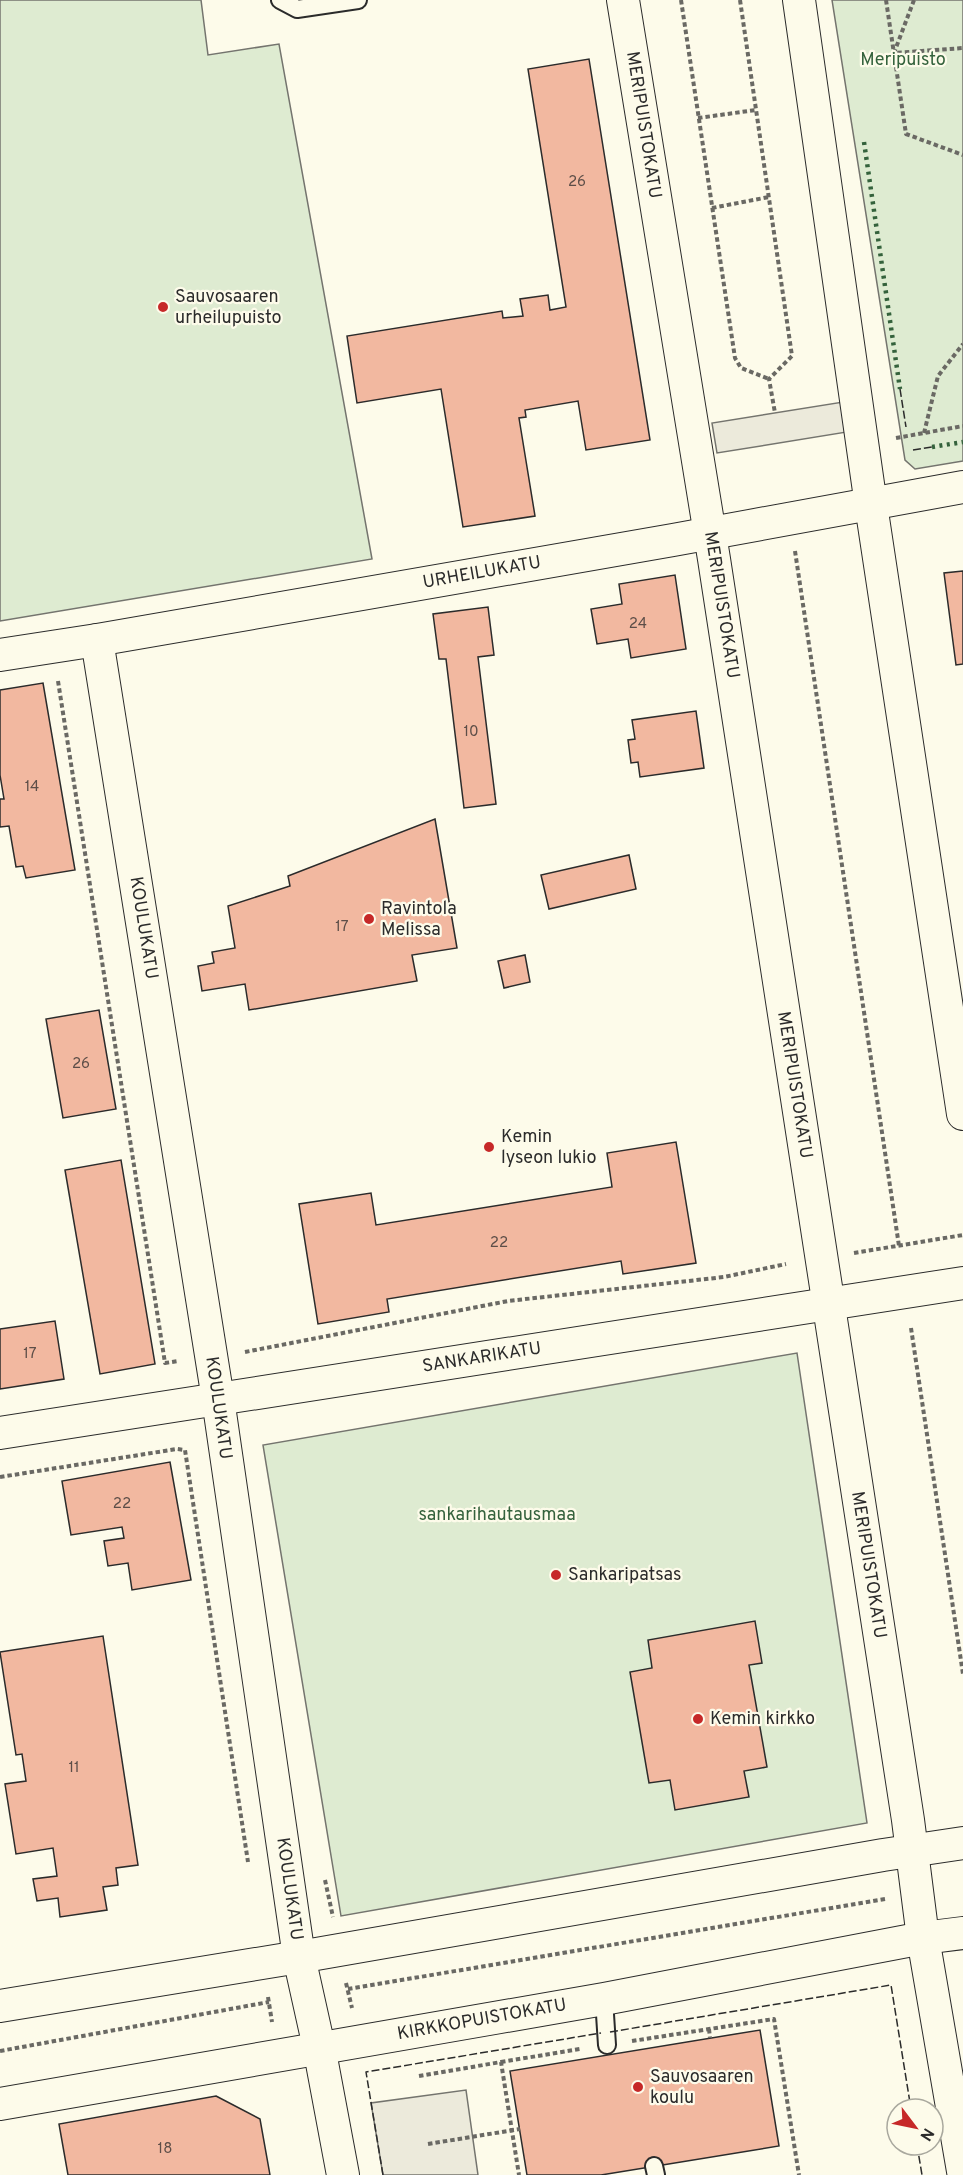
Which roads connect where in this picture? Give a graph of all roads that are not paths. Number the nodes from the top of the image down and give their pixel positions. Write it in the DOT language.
graph roads {
  1 [pos="280,0"];
  2 [pos="358,0"];
  3 [pos="623,0"];
  4 [pos="799,0"];
  5 [pos="963,488"];
  6 [pos="871,505"];
  7 [pos="710,532"];
  8 [pos="97,640"];
  9 [pos="0,655"];
  10 [pos="963,1114"];
  11 [pos="963,1283"];
  12 [pos="828,1304"];
  13 [pos="218,1399"];
  14 [pos="0,1433"];
  15 [pos="963,1843"];
  16 [pos="912,1851"];
  17 [pos="963,1933"];
  18 [pos="923,1938"];
  19 [pos="299,1957"];
  20 [pos="603,1998"];
  21 [pos="0,2006"];
  22 [pos="607,2045"];
  23 [pos="319,2047"];
  24 [pos="0,2104"];
  25 [pos="963,2171"];
  26 [pos="343,2175"];
  1 -- 2 [label="lane"];
  3 -- 7 [label="street, MERIPUISTOKATU"];
  4 -- 6 [label="street"];
  5 -- 6 [label="street, URHEILUKATU"];
  6 -- 7 [label="street, URHEILUKATU"];
  6 -- 10 [label="street"];
  7 -- 8 [label="street, URHEILUKATU"];
  7 -- 12 [label="street, MERIPUISTOKATU"];
  8 -- 9 [label="street, URHEILUKATU"];
  8 -- 13 [label="street, KOULUKATU"];
  11 -- 12 [label="street, SANKARIKATU"];
  12 -- 13 [label="street, SANKARIKATU"];
  12 -- 16 [label="street, MERIPUISTOKATU"];
  13 -- 14 [label="street, SANKARIKATU"];
  13 -- 19 [label="street, KOULUKATU"];
  15 -- 16 [label="street"];
  16 -- 18 [label="street, MERIPUISTOKATU"];
  16 -- 19 [label="street"];
  17 -- 18 [label="street, KIRKKOPUISTOKATU"];
  18 -- 20 [label="street, KIRKKOPUISTOKATU"];
  18 -- 25 [label="street, MERIPUISTOKATU"];
  19 -- 21 [label="street"];
  19 -- 23 [label="street, KOULUKATU"];
  20 -- 22 [label="lane"];
  20 -- 23 [label="street, KIRKKOPUISTOKATU"];
  23 -- 24 [label="street, KIRKKOPUISTOKATU"];
  23 -- 26 [label="street, KOULUKATU"];
}
